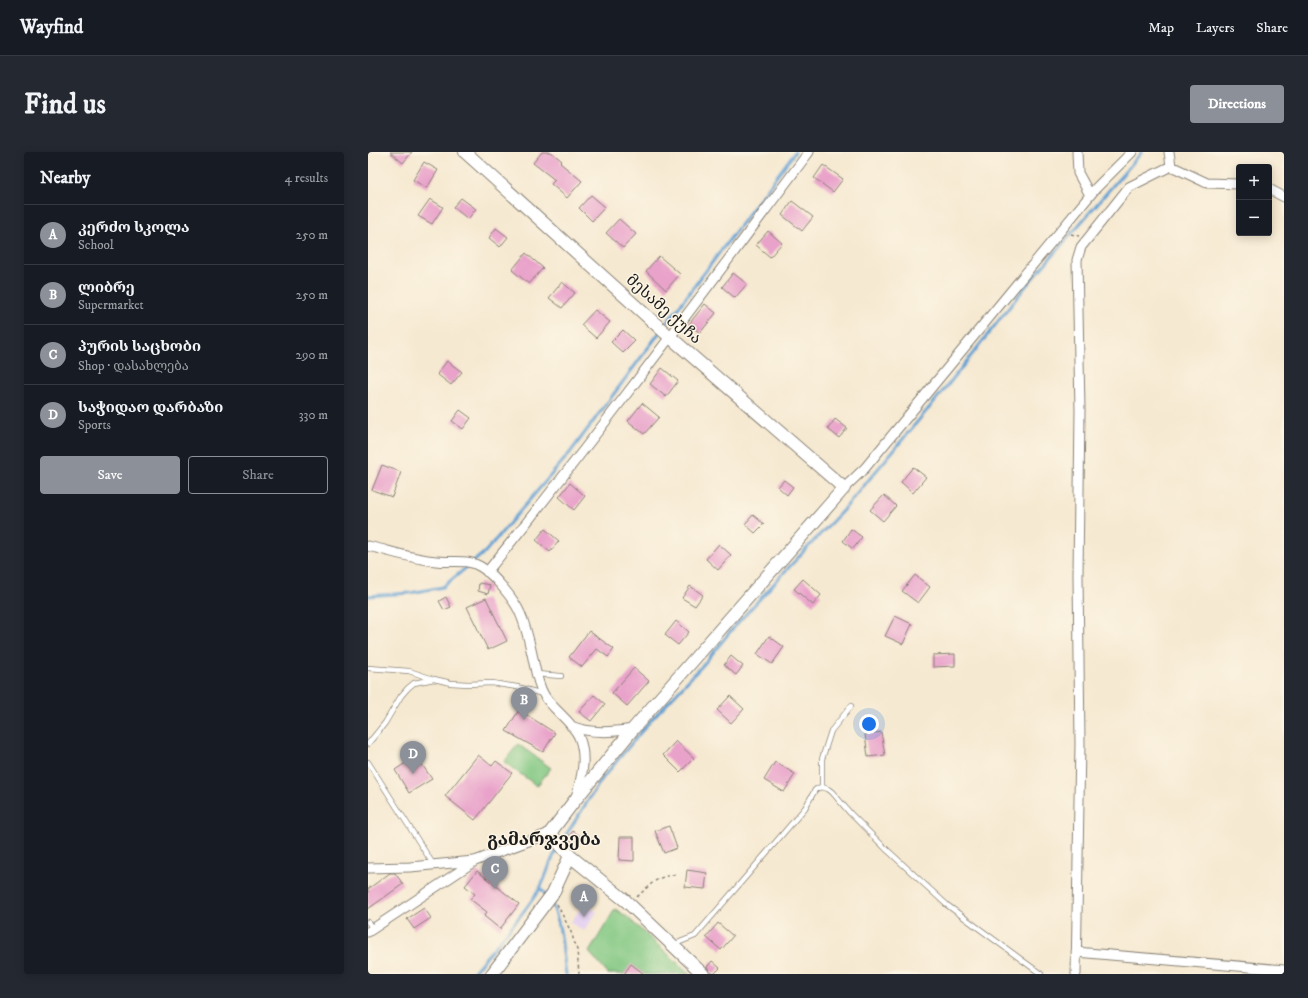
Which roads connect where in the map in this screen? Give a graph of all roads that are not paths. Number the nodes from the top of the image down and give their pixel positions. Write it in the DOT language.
graph roads {
  1 [pos="465,152"];
  2 [pos="809,152"];
  3 [pos="1077,152"];
  4 [pos="1132,152"];
  5 [pos="1169,152"];
  6 [pos="1171,166"];
  7 [pos="1236,184"];
  8 [pos="1272,191"];
  9 [pos="1090,196"];
  10 [pos="1284,197"];
  11 [pos="670,337"];
  12 [pos="844,488"];
  13 [pos="368,546"];
  14 [pos="487,572"];
  15 [pos="368,668"];
  16 [pos="536,674"];
  17 [pos="561,676"];
  18 [pos="434,679"];
  19 [pos="543,694"];
  20 [pos="851,706"];
  21 [pos="571,726"];
  22 [pos="633,729"];
  23 [pos="368,744"];
  24 [pos="368,762"];
  25 [pos="822,787"];
  26 [pos="575,800"];
  27 [pos="550,833"];
  28 [pos="570,856"];
  29 [pos="475,861"];
  30 [pos="433,864"];
  31 [pos="368,868"];
  32 [pos="370,928"];
  33 [pos="673,945"];
  34 [pos="1076,952"];
  35 [pos="1284,970"];
  36 [pos="492,974"];
  37 [pos="704,974"];
  38 [pos="1041,974"];
  39 [pos="1076,974"];
  1 -- 11 [label="street, მესამე ქუჩა"];
  2 -- 11 [label="street"];
  3 -- 9 [label="street"];
  4 -- 9 [label="street"];
  5 -- 6 [label="street"];
  6 -- 7 [label="street"];
  6 -- 34 [label="street"];
  8 -- 10 [label="street"];
  9 -- 12 [label="street"];
  11 -- 12 [label="street, მესამე ქუჩა"];
  11 -- 14 [label="street"];
  12 -- 22 [label="street"];
  13 -- 14 [label="street"];
  14 -- 16 [label="street"];
  15 -- 18 [label="lane"];
  16 -- 17 [label="lane"];
  16 -- 19 [label="street"];
  18 -- 19 [label="lane"];
  18 -- 23 [label="lane"];
  19 -- 21 [label="street"];
  20 -- 25 [label="lane"];
  21 -- 22 [label="street"];
  21 -- 26 [label="street"];
  22 -- 26 [label="street"];
  24 -- 30 [label="lane"];
  25 -- 33 [label="lane"];
  25 -- 38 [label="lane"];
  26 -- 27 [label="street"];
  27 -- 28 [label="street"];
  27 -- 29 [label="street"];
  28 -- 33 [label="street"];
  28 -- 36 [label="street"];
  29 -- 30 [label="street"];
  29 -- 32 [label="street"];
  30 -- 31 [label="street"];
  33 -- 37 [label="street"];
  34 -- 35 [label="street"];
  34 -- 39 [label="street"];
}
